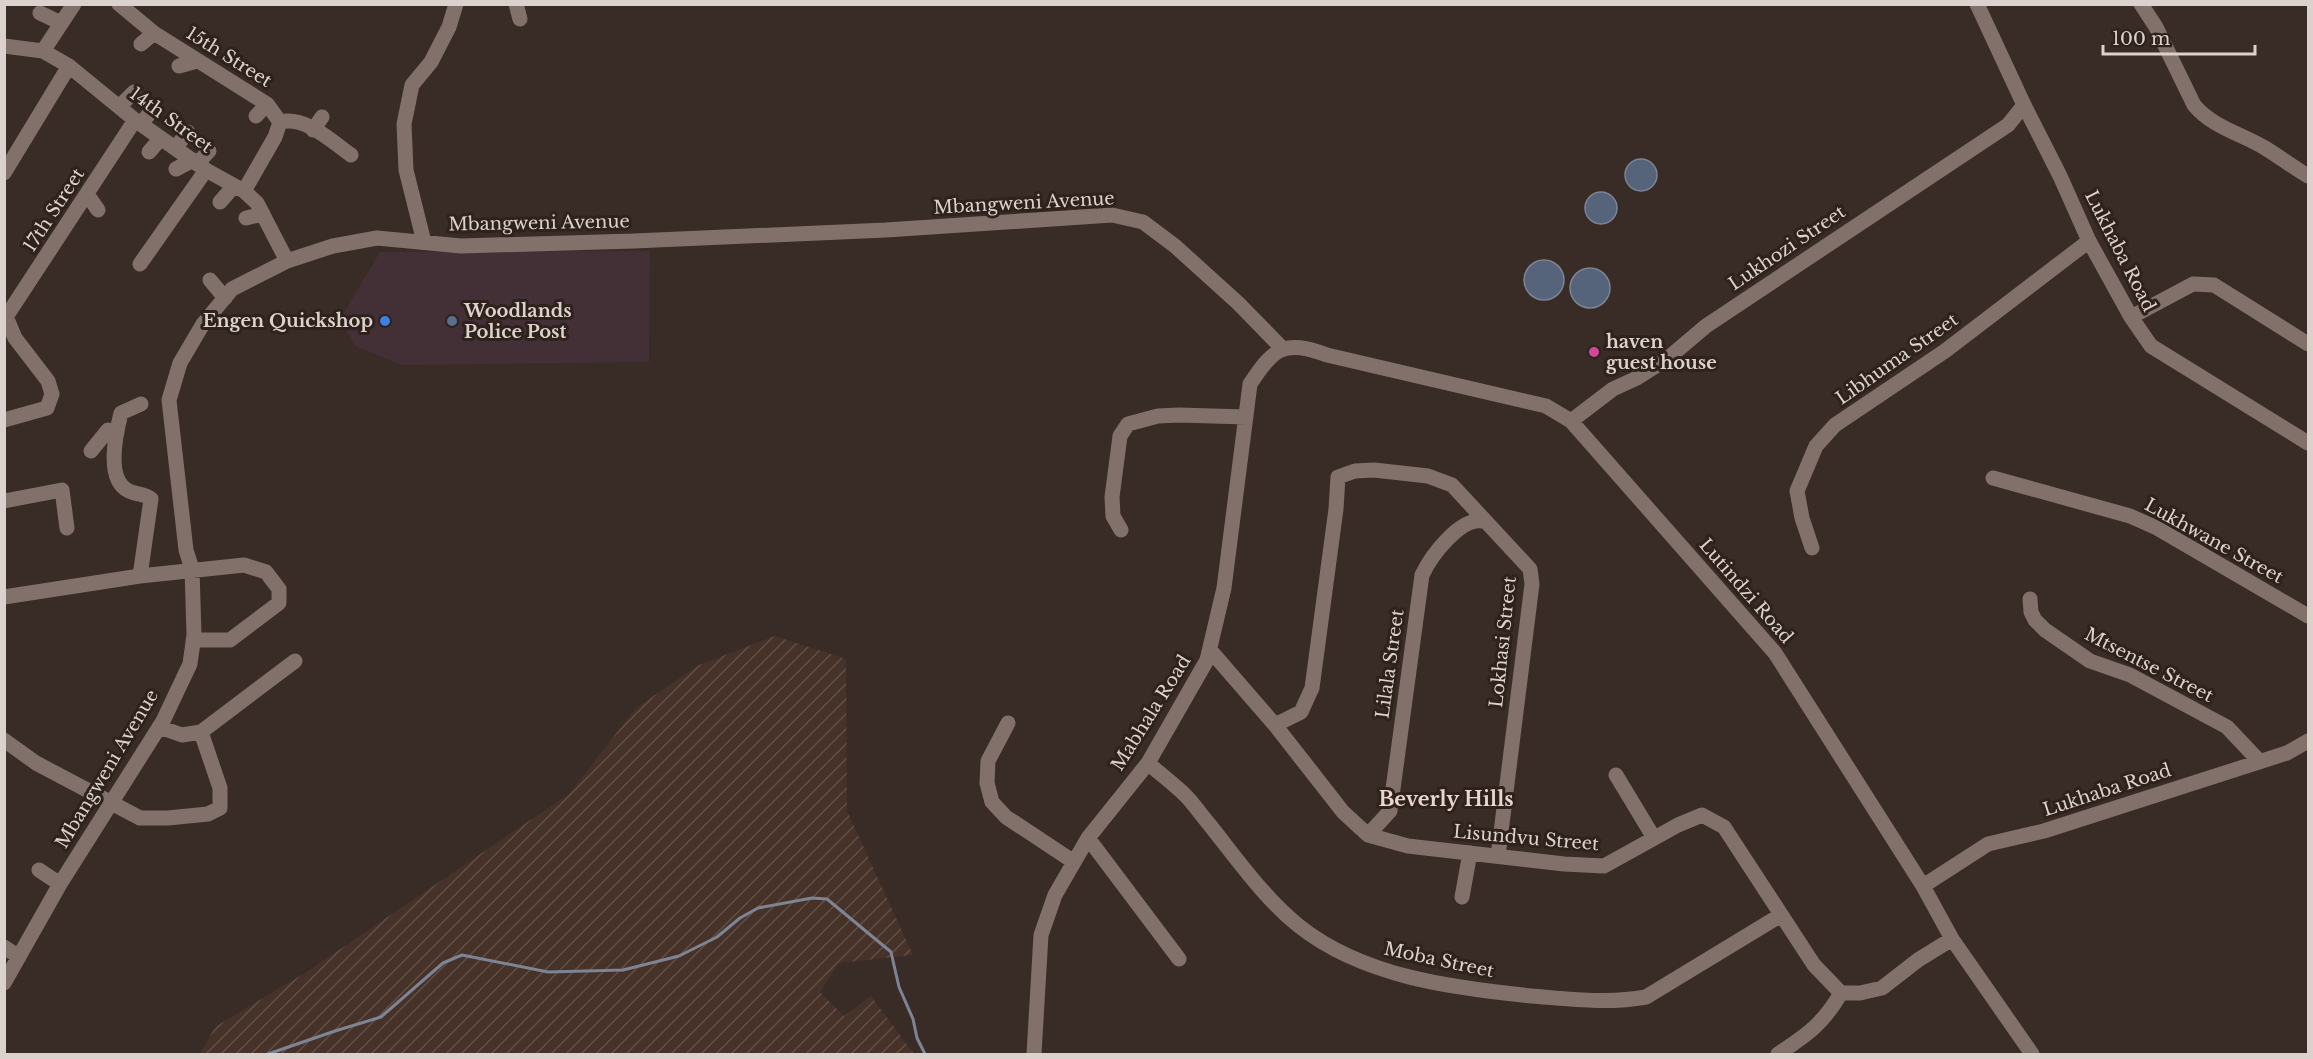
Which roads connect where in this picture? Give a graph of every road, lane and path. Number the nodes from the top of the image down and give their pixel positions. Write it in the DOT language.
graph roads {
  1 [pos="74,4"];
  2 [pos="119,4"];
  3 [pos="456,4"];
  4 [pos="1977,4"];
  5 [pos="2141,4"];
  6 [pos="40,13"];
  7 [pos="61,23"];
  8 [pos="154,33"];
  9 [pos="141,44"];
  10 [pos="4,46"];
  11 [pos="43,51"];
  12 [pos="197,61"];
  13 [pos="69,66"];
  14 [pos="179,66"];
  15 [pos="134,92"];
  16 [pos="267,104"];
  17 [pos="2024,105"];
  18 [pos="119,107"];
  19 [pos="153,109"];
  20 [pos="256,116"];
  21 [pos="138,122"];
  22 [pos="280,122"];
  23 [pos="188,132"];
  24 [pos="161,138"];
  25 [pos="175,148"];
  26 [pos="209,151"];
  27 [pos="149,152"];
  28 [pos="351,155"];
  29 [pos="199,165"];
  30 [pos="176,169"];
  31 [pos="4,173"];
  32 [pos="2308,177"];
  33 [pos="239,189"];
  34 [pos="87,194"];
  35 [pos="220,202"];
  36 [pos="98,210"];
  37 [pos="263,214"];
  38 [pos="246,218"];
  39 [pos="2089,241"];
  40 [pos="424,242"];
  41 [pos="143,256"];
  42 [pos="287,261"];
  43 [pos="210,280"];
  44 [pos="225,298"];
  45 [pos="2130,317"];
  46 [pos="6,319"];
  47 [pos="2308,344"];
  48 [pos="1283,349"];
  49 [pos="141,404"];
  50 [pos="1246,417"];
  51 [pos="4,420"];
  52 [pos="1571,421"];
  53 [pos="117,432"];
  54 [pos="2308,443"];
  55 [pos="91,452"];
  56 [pos="1993,478"];
  57 [pos="4,501"];
  58 [pos="1483,521"];
  59 [pos="67,528"];
  60 [pos="1121,531"];
  61 [pos="1812,548"];
  62 [pos="192,569"];
  63 [pos="140,576"];
  64 [pos="4,597"];
  65 [pos="2030,599"];
  66 [pos="2308,616"];
  67 [pos="193,640"];
  68 [pos="1210,650"];
  69 [pos="295,661"];
  70 [pos="1008,723"];
  71 [pos="1275,725"];
  72 [pos="159,727"];
  73 [pos="201,732"];
  74 [pos="4,740"];
  75 [pos="2308,741"];
  76 [pos="2260,762"];
  77 [pos="1148,763"];
  78 [pos="1616,775"];
  79 [pos="111,803"];
  80 [pos="1368,834"];
  81 [pos="1088,838"];
  82 [pos="1654,838"];
  83 [pos="1470,853"];
  84 [pos="1498,856"];
  85 [pos="1074,862"];
  86 [pos="39,870"];
  87 [pos="60,884"];
  88 [pos="1923,886"];
  89 [pos="1462,897"];
  90 [pos="1781,915"];
  91 [pos="1952,939"];
  92 [pos="4,947"];
  93 [pos="19,957"];
  94 [pos="1179,959"];
  95 [pos="4,983"];
  96 [pos="1841,993"];
  97 [pos="1034,1054"];
  98 [pos="1778,1054"];
  99 [pos="2032,1054"];
  1 -- 7 [label="street"];
  2 -- 8 [label="street, 15th Street"];
  3 -- 40 [label="street"];
  4 -- 17 [label="street, Lukhaba Road"];
  5 -- 32 [label="street"];
  6 -- 7 [label="street"];
  7 -- 11 [label="street"];
  8 -- 9 [label="street"];
  8 -- 12 [label="street, 15th Street"];
  10 -- 11 [label="street, 14th Street"];
  11 -- 13 [label="street, 14th Street"];
  12 -- 14 [label="street"];
  12 -- 16 [label="street, 15th Street"];
  13 -- 18 [label="street, 14th Street"];
  13 -- 31 [label="street"];
  15 -- 18 [label="street"];
  16 -- 20 [label="street"];
  16 -- 22 [label="street, 15th Street"];
  17 -- 39 [label="street, Lukhaba Road"];
  17 -- 52 [label="street, Lukhozi Street"];
  18 -- 21 [label="street, 14th Street"];
  19 -- 21 [label="street, 17th Street"];
  21 -- 24 [label="street, 14th Street"];
  21 -- 34 [label="street, 17th Street"];
  22 -- 28 [label="street"];
  22 -- 33 [label="street"];
  23 -- 25 [label="street"];
  24 -- 25 [label="street, 14th Street"];
  24 -- 27 [label="street"];
  25 -- 29 [label="street, 14th Street"];
  26 -- 29 [label="street"];
  29 -- 30 [label="street"];
  29 -- 33 [label="street, 14th Street"];
  29 -- 41 [label="street"];
  33 -- 35 [label="street"];
  33 -- 37 [label="street, 14th Street"];
  34 -- 36 [label="street"];
  34 -- 46 [label="street, 17th Street"];
  37 -- 38 [label="street"];
  37 -- 42 [label="street, 14th Street"];
  39 -- 45 [label="street, Lukhaba Road"];
  39 -- 61 [label="street, Libhuma Street"];
  40 -- 42 [label="street, Mbangweni Avenue"];
  40 -- 48 [label="street, Mbangweni Avenue"];
  42 -- 44 [label="street, Mbangweni Avenue"];
  43 -- 44 [label="street"];
  44 -- 62 [label="street, Mbangweni Avenue"];
  45 -- 47 [label="street"];
  45 -- 54 [label="street, Lukhaba Road"];
  46 -- 51 [label="street"];
  48 -- 50 [label="street, Mabhala Road"];
  48 -- 52 [label="street, Lutindzi Road"];
  49 -- 53 [label="street"];
  50 -- 60 [label="street"];
  50 -- 68 [label="street, Mabhala Road"];
  52 -- 88 [label="street, Lutindzi Road"];
  53 -- 55 [label="street"];
  53 -- 63 [label="street"];
  56 -- 66 [label="street, Lukhwane Street"];
  57 -- 59 [label="street"];
  58 -- 71 [label="street, Lokhasi Street"];
  58 -- 80 [label="street, Lilala Street"];
  58 -- 84 [label="street, Lokhasi Street"];
  62 -- 63 [label="street"];
  62 -- 67 [label="street, Mbangweni Avenue"];
  62 -- 67 [label="street"];
  63 -- 64 [label="street"];
  65 -- 76 [label="street, Mtsentse Street"];
  67 -- 72 [label="street, Mbangweni Avenue"];
  68 -- 71 [label="street, Lisundvu Street"];
  68 -- 77 [label="street, Mabhala Road"];
  69 -- 73 [label="street"];
  70 -- 85 [label="street"];
  71 -- 80 [label="street, Lisundvu Street"];
  72 -- 73 [label="street"];
  72 -- 79 [label="street, Mbangweni Avenue"];
  73 -- 79 [label="street"];
  74 -- 79 [label="street"];
  75 -- 76 [label="street, Lukhaba Road"];
  76 -- 88 [label="street, Lukhaba Road"];
  77 -- 81 [label="street, Mabhala Road"];
  77 -- 90 [label="street, Moba Street"];
  78 -- 82 [label="street"];
  79 -- 87 [label="street, Mbangweni Avenue"];
  80 -- 83 [label="street, Lisundvu Street"];
  81 -- 85 [label="street, Mabhala Road"];
  81 -- 94 [label="street"];
  82 -- 84 [label="street, Lisundvu Street"];
  82 -- 90 [label="street, Lisundvu Street"];
  83 -- 84 [label="street, Lisundvu Street"];
  83 -- 89 [label="street"];
  85 -- 97 [label="street, Mabhala Road"];
  86 -- 87 [label="street"];
  87 -- 93 [label="street, Mbangweni Avenue"];
  88 -- 91 [label="street, Lutindzi Road"];
  90 -- 96 [label="street, Lisundvu Street"];
  91 -- 96 [label="street"];
  91 -- 99 [label="street, Lutindzi Road"];
  92 -- 93 [label="street"];
  93 -- 95 [label="street, Mbangweni Avenue"];
  96 -- 98 [label="street"];
}
